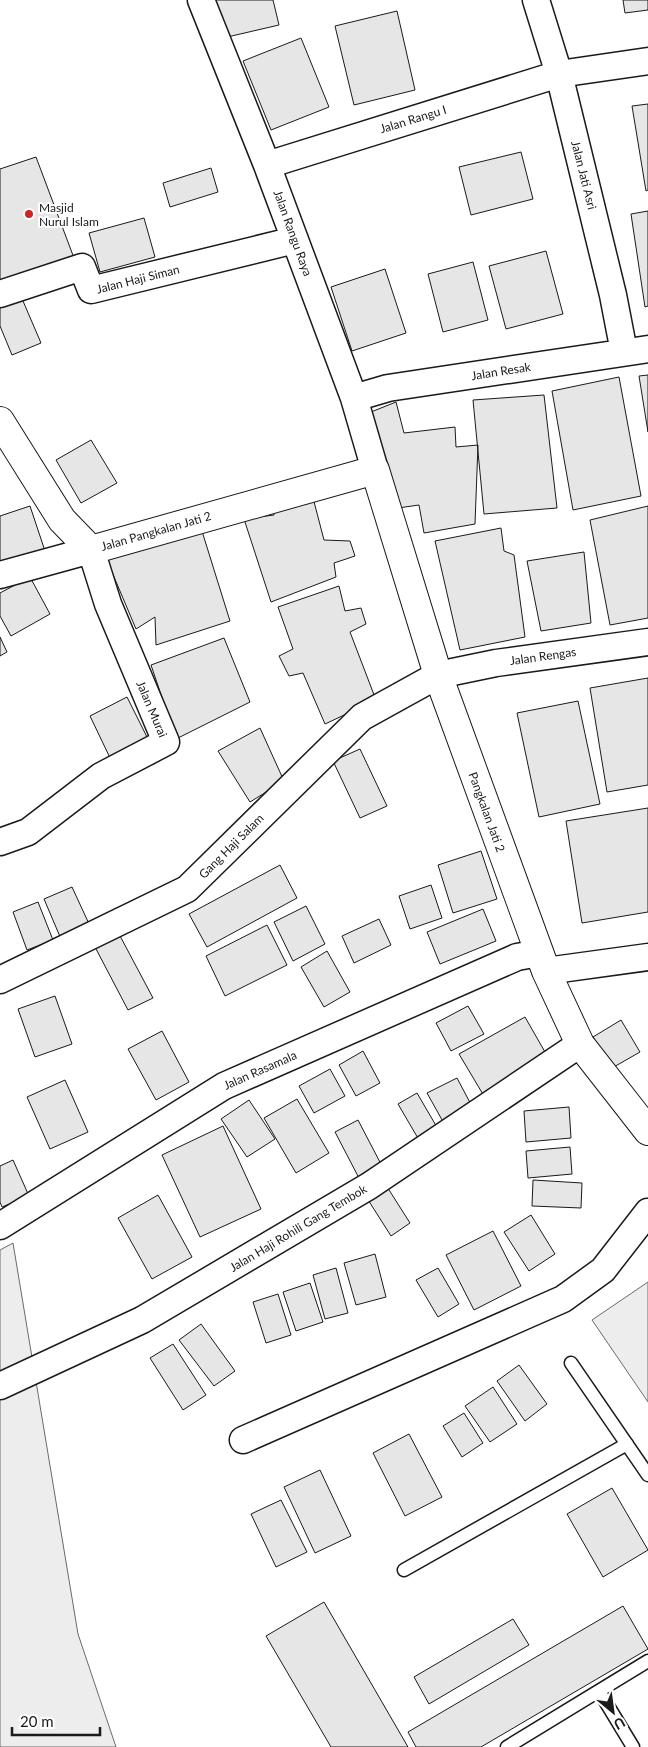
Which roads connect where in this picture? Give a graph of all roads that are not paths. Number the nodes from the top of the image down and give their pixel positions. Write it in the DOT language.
graph roads {
  1 [pos="201,0"];
  2 [pos="536,0"];
  3 [pos="648,61"];
  4 [pos="559,74"];
  5 [pos="267,165"];
  6 [pos="295,240"];
  7 [pos="0,294"];
  8 [pos="636,351"];
  9 [pos="354,398"];
  10 [pos="0,420"];
  11 [pos="375,470"];
  12 [pos="90,550"];
  13 [pos="0,576"];
  14 [pos="648,642"];
  15 [pos="438,675"];
  16 [pos="0,842"];
  17 [pos="648,957"];
  18 [pos="543,962"];
  19 [pos="0,980"];
  20 [pos="580,1044"];
  21 [pos="648,1131"];
  22 [pos="648,1212"];
  23 [pos="0,1226"];
  24 [pos="571,1363"];
  25 [pos="0,1386"];
  26 [pos="243,1440"];
  27 [pos="627,1444"];
  28 [pos="648,1475"];
  29 [pos="404,1570"];
  30 [pos="648,1661"];
  31 [pos="599,1691"];
  32 [pos="507,1747"];
  33 [pos="633,1747"];
  1 -- 5 [label="street, Jalan Rangu Raya"];
  2 -- 4 [label="street, Jalan Jati Asri"];
  3 -- 4 [label="street, Jalan Rangu I"];
  4 -- 5 [label="street, Jalan Rangu I"];
  4 -- 8 [label="street, Jalan Jati Asri"];
  5 -- 6 [label="street, Jalan Rangu Raya"];
  6 -- 7 [label="street, Jalan Haji Siman"];
  6 -- 9 [label="street, Jalan Rangu Raya"];
  8 -- 9 [label="street, Jalan Resak"];
  9 -- 11 [label="street, Jalan Rangu Raya"];
  10 -- 12 [label="street, Jalan Pangkalan Jati 2"];
  11 -- 12 [label="street, Jalan Pangkalan Jati 2"];
  11 -- 15 [label="street, Pangkalan Jati 2"];
  12 -- 13 [label="street"];
  12 -- 16 [label="street, Jalan Murai"];
  14 -- 15 [label="street, Jalan Rengas"];
  15 -- 18 [label="street, Pangkalan Jati 2"];
  15 -- 19 [label="street, Gang Haji Salam"];
  17 -- 18 [label="street, Jalan Rasamala"];
  18 -- 20 [label="street, Pangkalan Jati 2"];
  18 -- 23 [label="street, Jalan Rasamala"];
  20 -- 21 [label="street, Pangkalan Jati 2"];
  20 -- 25 [label="street, Jalan Haji Rohili Gang Tembok"];
  22 -- 26 [label="street"];
  24 -- 27 [label="lane"];
  27 -- 28 [label="lane"];
  27 -- 29 [label="lane"];
  30 -- 31 [label="lane"];
  31 -- 32 [label="lane"];
  31 -- 33 [label="lane"];
}
